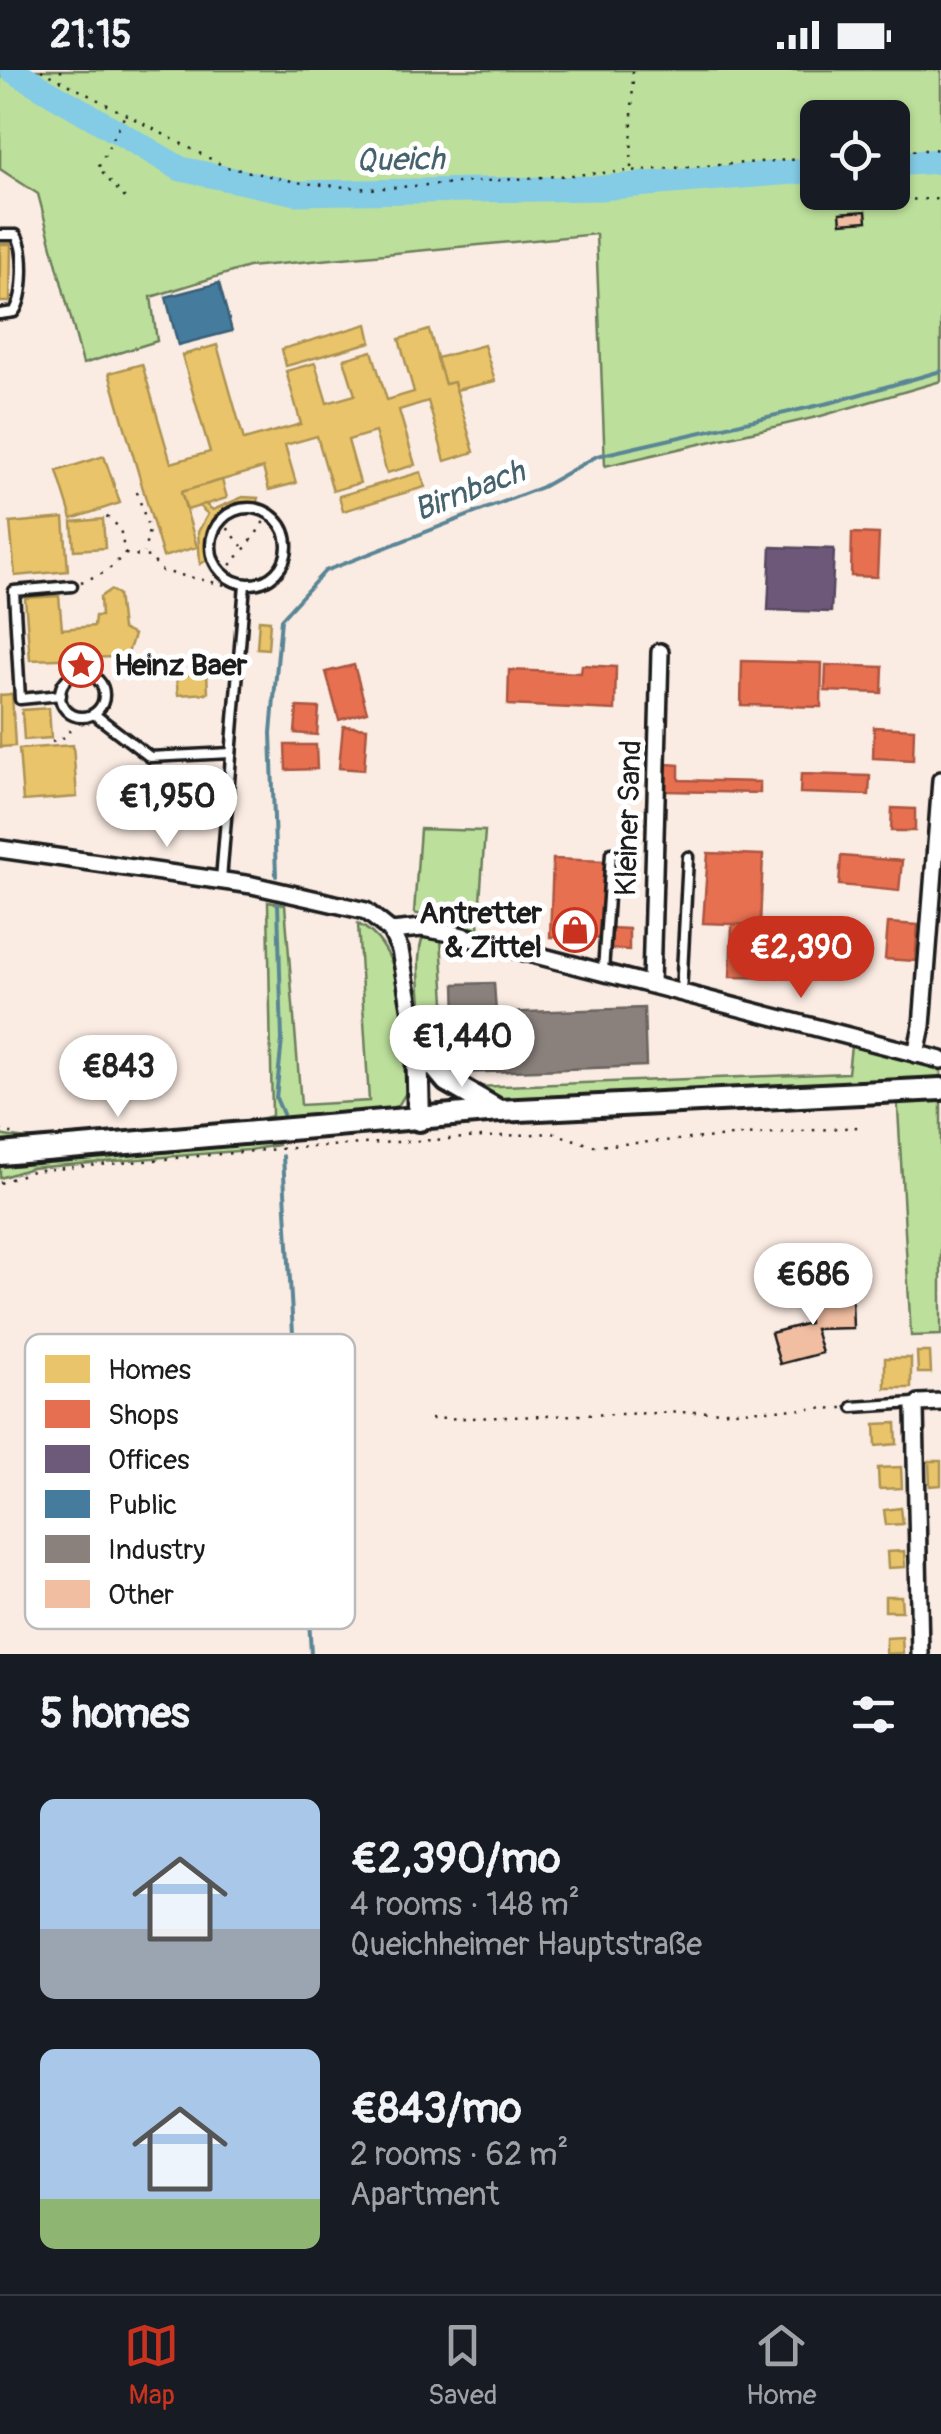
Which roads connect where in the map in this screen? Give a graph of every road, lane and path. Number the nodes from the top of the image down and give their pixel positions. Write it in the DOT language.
graph roads {
  1 [pos="41,70"];
  2 [pos="61,70"];
  3 [pos="633,70"];
  4 [pos="61,81"];
  5 [pos="126,114"];
  6 [pos="941,149"];
  7 [pos="910,151"];
  8 [pos="800,159"];
  9 [pos="631,171"];
  10 [pos="125,198"];
  11 [pos="941,199"];
  12 [pos="910,200"];
  13 [pos="0,235"];
  14 [pos="0,314"];
  15 [pos="137,492"];
  16 [pos="268,512"];
  17 [pos="106,516"];
  18 [pos="221,520"];
  19 [pos="243,547"];
  20 [pos="124,554"];
  21 [pos="142,556"];
  22 [pos="223,573"];
  23 [pos="72,586"];
  24 [pos="245,586"];
  25 [pos="660,652"];
  26 [pos="78,660"];
  27 [pos="79,674"];
  28 [pos="61,695"];
  29 [pos="94,714"];
  30 [pos="74,716"];
  31 [pos="52,742"];
  32 [pos="231,753"];
  33 [pos="941,780"];
  34 [pos="0,849"];
  35 [pos="611,853"];
  36 [pos="688,856"];
  37 [pos="221,880"];
  38 [pos="391,932"];
  39 [pos="603,972"];
  40 [pos="651,984"];
  41 [pos="681,992"];
  42 [pos="417,1046"];
  43 [pos="916,1054"];
  44 [pos="941,1060"];
  45 [pos="435,1070"];
  46 [pos="941,1089"];
  47 [pos="499,1111"];
  48 [pos="425,1120"];
  49 [pos="858,1127"];
  50 [pos="0,1154"];
  51 [pos="0,1183"];
  52 [pos="941,1402"];
  53 [pos="919,1403"];
  54 [pos="853,1407"];
  55 [pos="430,1419"];
  56 [pos="920,1654"];
  1 -- 4 [label="path"];
  2 -- 4 [label="path"];
  3 -- 9 [label="path"];
  4 -- 5 [label="path"];
  5 -- 9 [label="path"];
  5 -- 10 [label="path"];
  6 -- 7 [label="path"];
  8 -- 9 [label="path"];
  11 -- 12 [label="path"];
  13 -- 14 [label="lane"];
  15 -- 21 [label="path"];
  16 -- 18 [label="lane"];
  16 -- 19 [label="path"];
  16 -- 24 [label="lane"];
  17 -- 20 [label="path"];
  18 -- 19 [label="path"];
  18 -- 22 [label="lane"];
  19 -- 22 [label="path"];
  20 -- 21 [label="path"];
  20 -- 23 [label="path"];
  21 -- 24 [label="path"];
  22 -- 24 [label="lane"];
  23 -- 28 [label="lane"];
  24 -- 32 [label="lane"];
  25 -- 40 [label="street, Kleiner Sand"];
  26 -- 27 [label="path"];
  27 -- 28 [label="lane"];
  27 -- 29 [label="lane"];
  28 -- 30 [label="lane"];
  29 -- 30 [label="lane"];
  29 -- 32 [label="lane"];
  30 -- 31 [label="path"];
  32 -- 37 [label="lane"];
  33 -- 43 [label="street"];
  34 -- 37 [label="street"];
  35 -- 39 [label="lane"];
  36 -- 41 [label="lane"];
  37 -- 38 [label="street"];
  38 -- 39 [label="street"];
  38 -- 42 [label="street"];
  39 -- 40 [label="street"];
  40 -- 41 [label="street"];
  41 -- 43 [label="street"];
  42 -- 45 [label="main road"];
  42 -- 48 [label="main road"];
  43 -- 44 [label="street"];
  45 -- 47 [label="main road"];
  45 -- 48 [label="main road"];
  46 -- 47 [label="main road"];
  47 -- 48 [label="main road"];
  48 -- 50 [label="main road"];
  49 -- 51 [label="path"];
  52 -- 53 [label="street"];
  53 -- 54 [label="lane"];
  53 -- 56 [label="street"];
  54 -- 55 [label="path"];
}
